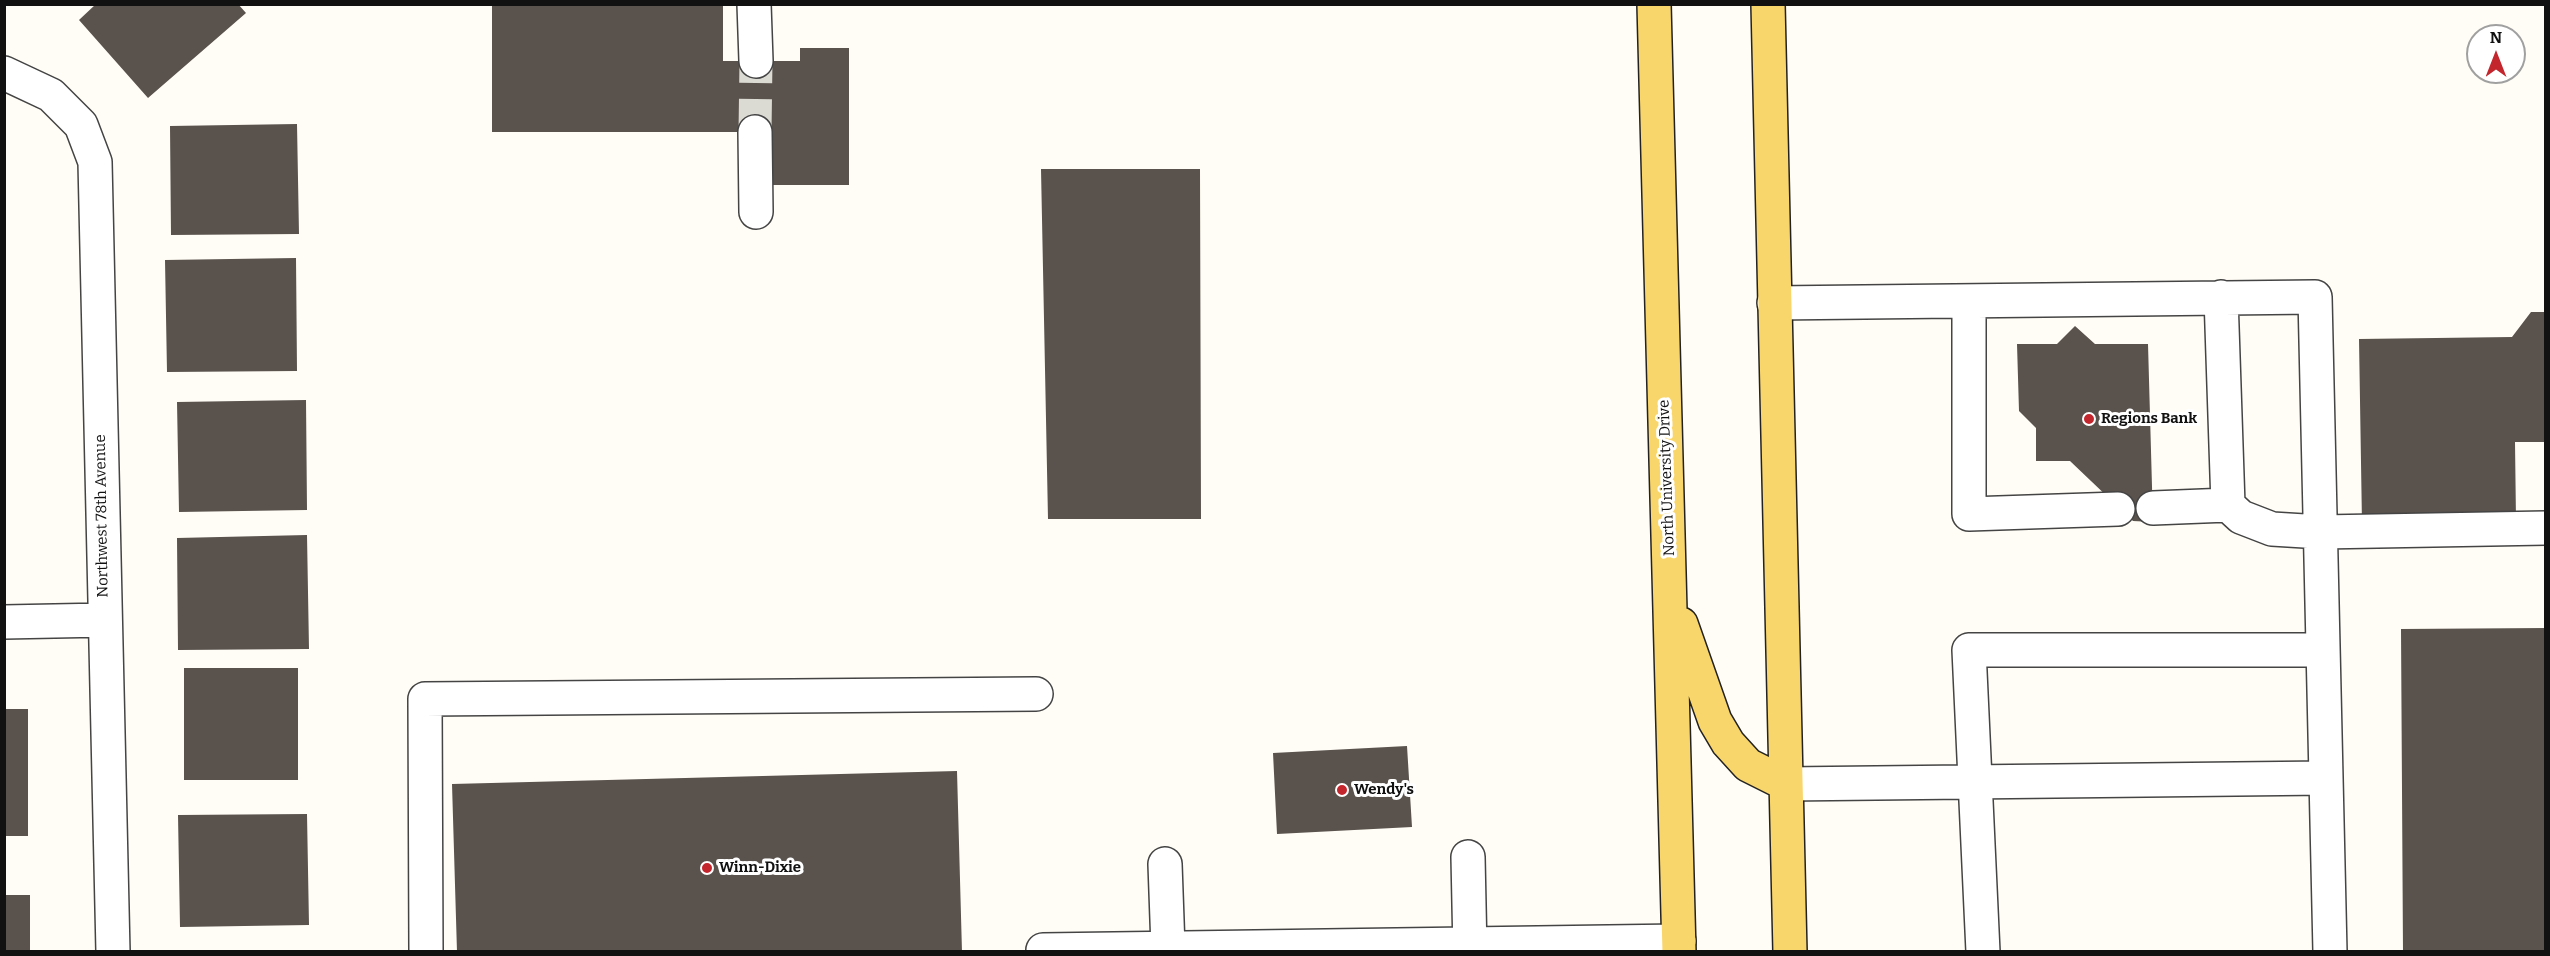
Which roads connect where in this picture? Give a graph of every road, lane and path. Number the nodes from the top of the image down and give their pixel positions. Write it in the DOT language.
graph roads {
  1 [pos="754,4"];
  2 [pos="1654,4"];
  3 [pos="1768,4"];
  4 [pos="756,61"];
  5 [pos="4,74"];
  6 [pos="755,132"];
  7 [pos="756,212"];
  8 [pos="2221,297"];
  9 [pos="1969,301"];
  10 [pos="1774,303"];
  11 [pos="2228,505"];
  12 [pos="2153,508"];
  13 [pos="2118,509"];
  14 [pos="2546,528"];
  15 [pos="2320,532"];
  16 [pos="1670,594"];
  17 [pos="105,620"];
  18 [pos="4,622"];
  19 [pos="2323,650"];
  20 [pos="1036,694"];
  21 [pos="2326,778"];
  22 [pos="1975,782"];
  23 [pos="1786,784"];
  24 [pos="1468,857"];
  25 [pos="1165,864"];
  26 [pos="1679,946"];
  27 [pos="1168,948"];
  28 [pos="1470,948"];
  29 [pos="1218,949"];
  30 [pos="1043,950"];
  31 [pos="113,951"];
  32 [pos="426,951"];
  33 [pos="1790,951"];
  34 [pos="1983,951"];
  35 [pos="2330,951"];
  1 -- 4 [label="street"];
  2 -- 16 [label="main road, North University Drive"];
  3 -- 10 [label="main road"];
  5 -- 17 [label="street, Northwest 78th Avenue"];
  6 -- 7 [label="street"];
  8 -- 9 [label="street"];
  8 -- 11 [label="street"];
  8 -- 15 [label="street"];
  9 -- 10 [label="street"];
  9 -- 13 [label="street"];
  10 -- 23 [label="main road"];
  11 -- 12 [label="street"];
  11 -- 15 [label="street"];
  14 -- 15 [label="street"];
  15 -- 19 [label="street"];
  16 -- 23 [label="main road"];
  16 -- 26 [label="main road, North University Drive"];
  17 -- 18 [label="street"];
  17 -- 31 [label="street, Northwest 78th Avenue"];
  19 -- 21 [label="street"];
  19 -- 22 [label="street"];
  20 -- 32 [label="street"];
  21 -- 22 [label="street"];
  21 -- 35 [label="street"];
  22 -- 23 [label="street"];
  22 -- 34 [label="street"];
  23 -- 33 [label="main road"];
  24 -- 28 [label="street"];
  25 -- 27 [label="street"];
  26 -- 28 [label="street"];
  27 -- 29 [label="street"];
  27 -- 30 [label="street"];
  28 -- 29 [label="street"];
}
